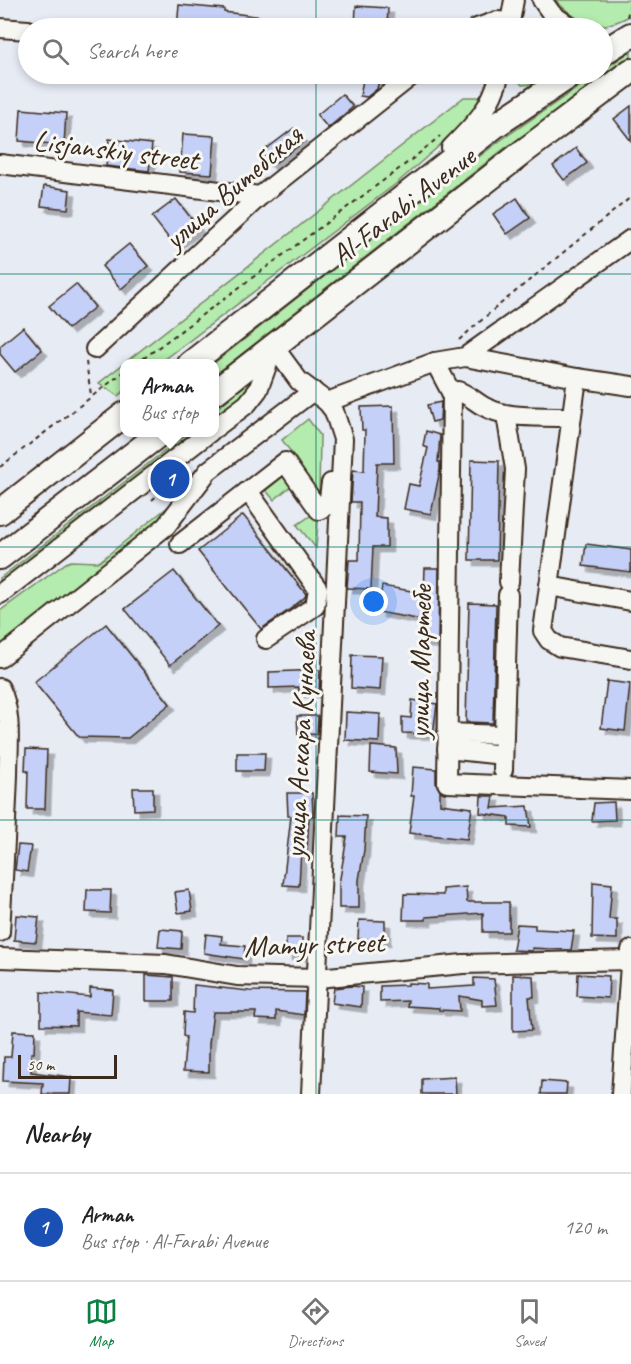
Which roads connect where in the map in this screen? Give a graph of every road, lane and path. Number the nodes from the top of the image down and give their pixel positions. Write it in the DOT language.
graph roads {
  1 [pos="514,0"];
  2 [pos="542,0"];
  3 [pos="631,0"];
  4 [pos="511,18"];
  5 [pos="558,18"];
  6 [pos="0,28"];
  7 [pos="630,28"];
  8 [pos="18,29"];
  9 [pos="613,34"];
  10 [pos="613,44"];
  11 [pos="631,71"];
  12 [pos="400,84"];
  13 [pos="497,84"];
  14 [pos="557,84"];
  15 [pos="445,131"];
  16 [pos="0,165"];
  17 [pos="260,196"];
  18 [pos="631,197"];
  19 [pos="402,198"];
  20 [pos="631,240"];
  21 [pos="274,347"];
  22 [pos="462,348"];
  23 [pos="95,349"];
  24 [pos="141,359"];
  25 [pos="195,359"];
  26 [pos="435,362"];
  27 [pos="120,375"];
  28 [pos="577,378"];
  29 [pos="631,386"];
  30 [pos="219,389"];
  31 [pos="452,394"];
  32 [pos="320,396"];
  33 [pos="91,397"];
  34 [pos="507,415"];
  35 [pos="560,417"];
  36 [pos="120,418"];
  37 [pos="219,425"];
  38 [pos="339,425"];
  39 [pos="156,437"];
  40 [pos="204,437"];
  41 [pos="0,467"];
  42 [pos="38,481"];
  43 [pos="248,491"];
  44 [pos="0,496"];
  45 [pos="0,512"];
  46 [pos="180,544"];
  47 [pos="0,557"];
  48 [pos="549,586"];
  49 [pos="0,594"];
  50 [pos="631,601"];
  51 [pos="266,639"];
  52 [pos="0,658"];
  53 [pos="631,659"];
  54 [pos="1,691"];
  55 [pos="504,735"];
  56 [pos="447,741"];
  57 [pos="631,790"];
  58 [pos="0,933"];
  59 [pos="631,950"];
  60 [pos="0,958"];
  61 [pos="631,960"];
  62 [pos="318,978"];
  63 [pos="311,1094"];
  64 [pos="621,1094"];
  1 -- 4 [label="street"];
  2 -- 5 [label="street"];
  3 -- 7 [label="path"];
  6 -- 8 [label="street"];
  7 -- 9 [label="street"];
  7 -- 10 [label="main road"];
  11 -- 21 [label="main road, Al-Farabi Avenue"];
  12 -- 17 [label="street, улица Витебская"];
  13 -- 19 [label="street"];
  14 -- 19 [label="main road, Al-Farabi Avenue"];
  15 -- 24 [label="path"];
  16 -- 17 [label="street, Lisjanskiy street"];
  17 -- 23 [label="street, улица Витебская"];
  18 -- 22 [label="path"];
  19 -- 25 [label="main road, Al-Farabi Avenue"];
  20 -- 22 [label="street"];
  21 -- 30 [label="main road, Al-Farabi Avenue"];
  21 -- 32 [label="street, улица Аскара Кунаева"];
  21 -- 37 [label="street"];
  22 -- 26 [label="street"];
  22 -- 28 [label="street"];
  23 -- 33 [label="path"];
  26 -- 31 [label="street, улица Мартебе"];
  26 -- 32 [label="street"];
  27 -- 33 [label="path"];
  28 -- 29 [label="street"];
  28 -- 48 [label="street"];
  31 -- 34 [label="street"];
  31 -- 56 [label="street, улица Мартебе"];
  32 -- 38 [label="street, улица Аскара Кунаева"];
  32 -- 52 [label="street"];
  33 -- 41 [label="path"];
  34 -- 35 [label="street"];
  34 -- 55 [label="street"];
  36 -- 42 [label="main road"];
  38 -- 43 [label="street"];
  38 -- 62 [label="street, улица Аскара Кунаева"];
  39 -- 47 [label="main road"];
  40 -- 49 [label="street"];
  42 -- 44 [label="main road"];
  42 -- 45 [label="main road"];
  43 -- 46 [label="street"];
  43 -- 51 [label="street"];
  48 -- 50 [label="street"];
  48 -- 53 [label="street"];
  54 -- 58 [label="street"];
  55 -- 56 [label="street"];
  55 -- 56 [label="street"];
  56 -- 57 [label="street, улица Мартебе"];
  59 -- 61 [label="street"];
  60 -- 62 [label="street, Mamyr street"];
  61 -- 62 [label="street, Mamyr street"];
  61 -- 64 [label="street"];
  62 -- 63 [label="street, улица Аскара Кунаева"];
}
